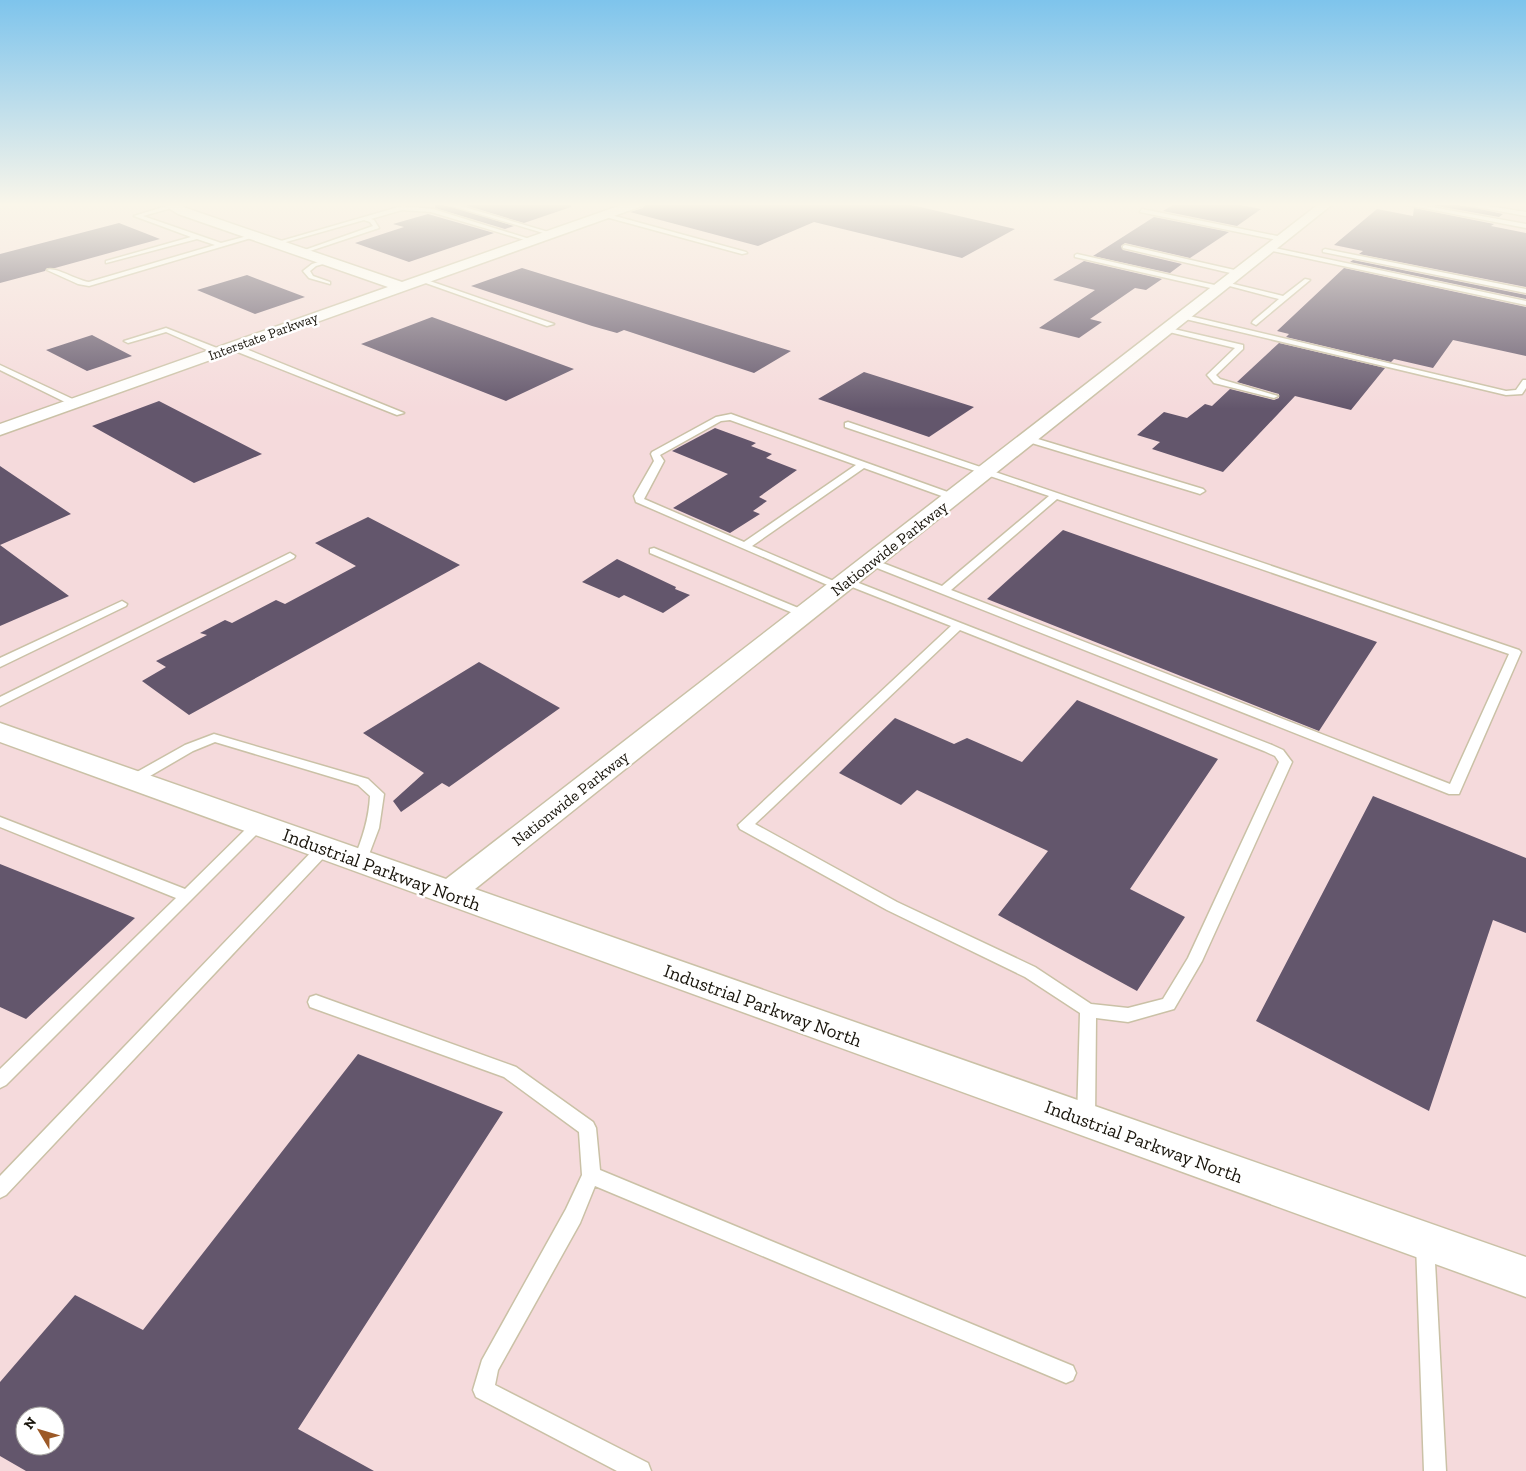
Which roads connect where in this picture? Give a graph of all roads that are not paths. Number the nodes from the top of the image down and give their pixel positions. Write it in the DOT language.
graph roads {
  1 [pos="54,272"];
  2 [pos="132,272"];
  3 [pos="307,272"];
  4 [pos="358,272"];
  5 [pos="445,272"];
  6 [pos="1168,272"];
  7 [pos="1198,272"];
  8 [pos="1242,272"];
  9 [pos="1397,272"];
  10 [pos="1427,272"];
  11 [pos="422,280"];
  12 [pos="1307,280"];
  13 [pos="1228,282"];
  14 [pos="328,283"];
  15 [pos="402,287"];
  16 [pos="1526,292"];
  17 [pos="1284,298"];
  18 [pos="1526,303"];
  19 [pos="1176,322"];
  20 [pos="1256,323"];
  21 [pos="550,324"];
  22 [pos="128,340"];
  23 [pos="226,349"];
  24 [pos="0,367"];
  25 [pos="1526,382"];
  26 [pos="1274,396"];
  27 [pos="76,404"];
  28 [pos="400,413"];
  29 [pos="848,425"];
  30 [pos="0,430"];
  31 [pos="1028,439"];
  32 [pos="862,465"];
  33 [pos="985,472"];
  34 [pos="1200,491"];
  35 [pos="1056,495"];
  36 [pos="953,497"];
  37 [pos="746,546"];
  38 [pos="654,552"];
  39 [pos="290,556"];
  40 [pos="871,562"];
  41 [pos="842,584"];
  42 [pos="945,589"];
  43 [pos="122,604"];
  44 [pos="804,614"];
  45 [pos="958,625"];
  46 [pos="0,663"];
  47 [pos="0,702"];
  48 [pos="0,732"];
  49 [pos="133,780"];
  50 [pos="0,822"];
  51 [pos="259,825"];
  52 [pos="324,848"];
  53 [pos="360,861"];
  54 [pos="449,893"];
  55 [pos="187,896"];
  56 [pos="316,1002"];
  57 [pos="1088,1010"];
  58 [pos="0,1080"];
  59 [pos="1086,1120"];
  60 [pos="591,1175"];
  61 [pos="0,1189"];
  62 [pos="1424,1241"];
  63 [pos="1526,1277"];
  64 [pos="1066,1373"];
  65 [pos="640,1471"];
  66 [pos="1435,1471"];
  1 -- 2 [label="lane"];
  3 -- 14 [label="lane"];
  4 -- 15 [label="street"];
  5 -- 11 [label="street, Interstate Parkway"];
  6 -- 13 [label="lane"];
  7 -- 13 [label="lane"];
  8 -- 13 [label="street, Nationwide Parkway"];
  9 -- 18 [label="lane"];
  10 -- 16 [label="lane"];
  11 -- 15 [label="street, Interstate Parkway"];
  11 -- 21 [label="lane"];
  12 -- 17 [label="lane"];
  13 -- 17 [label="lane"];
  13 -- 19 [label="street, Nationwide Parkway"];
  15 -- 23 [label="street, Interstate Parkway"];
  17 -- 20 [label="lane"];
  19 -- 25 [label="lane"];
  19 -- 26 [label="lane"];
  19 -- 31 [label="street, Nationwide Parkway"];
  22 -- 23 [label="lane"];
  23 -- 27 [label="street, Interstate Parkway"];
  23 -- 28 [label="lane"];
  24 -- 27 [label="lane"];
  27 -- 30 [label="street, Interstate Parkway"];
  29 -- 33 [label="lane"];
  31 -- 33 [label="street, Nationwide Parkway"];
  31 -- 34 [label="lane"];
  32 -- 36 [label="lane"];
  32 -- 37 [label="lane"];
  32 -- 37 [label="lane"];
  33 -- 35 [label="lane"];
  33 -- 36 [label="street, Nationwide Parkway"];
  35 -- 42 [label="lane"];
  35 -- 42 [label="lane"];
  36 -- 40 [label="street, Nationwide Parkway"];
  37 -- 41 [label="lane"];
  38 -- 44 [label="lane"];
  39 -- 47 [label="lane"];
  40 -- 41 [label="street, Nationwide Parkway"];
  40 -- 42 [label="lane"];
  41 -- 44 [label="street, Nationwide Parkway"];
  41 -- 45 [label="lane"];
  43 -- 46 [label="lane"];
  44 -- 54 [label="street, Nationwide Parkway"];
  45 -- 57 [label="lane"];
  45 -- 57 [label="lane"];
  48 -- 49 [label="street, Industrial Parkway North"];
  49 -- 51 [label="street, Industrial Parkway North"];
  49 -- 53 [label="lane"];
  50 -- 55 [label="lane"];
  51 -- 52 [label="street, Industrial Parkway North"];
  51 -- 55 [label="lane"];
  52 -- 53 [label="street, Industrial Parkway North"];
  52 -- 61 [label="lane"];
  53 -- 54 [label="street, Industrial Parkway North"];
  54 -- 59 [label="street, Industrial Parkway North"];
  55 -- 58 [label="lane"];
  56 -- 60 [label="lane"];
  57 -- 59 [label="lane"];
  59 -- 62 [label="street, Industrial Parkway North"];
  60 -- 64 [label="lane"];
  60 -- 65 [label="lane"];
  62 -- 63 [label="street, Industrial Parkway North"];
  62 -- 66 [label="lane"];
}
